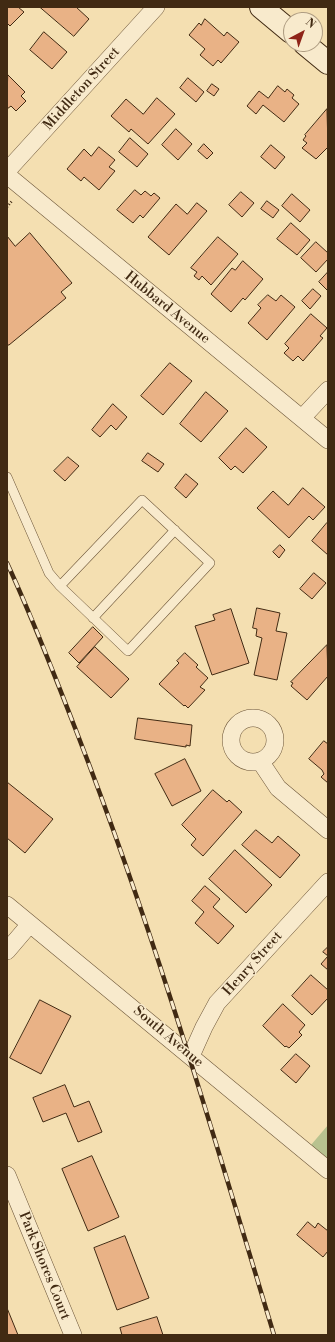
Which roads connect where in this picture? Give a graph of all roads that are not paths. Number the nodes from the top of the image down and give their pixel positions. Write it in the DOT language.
graph roads {
  1 [pos="156,7"];
  2 [pos="260,7"];
  3 [pos="283,26"];
  4 [pos="315,52"];
  5 [pos="328,63"];
  6 [pos="7,171"];
  7 [pos="7,175"];
  8 [pos="328,390"];
  9 [pos="302,418"];
  10 [pos="328,440"];
  11 [pos="7,477"];
  12 [pos="175,530"];
  13 [pos="60,586"];
  14 [pos="93,618"];
  15 [pos="260,761"];
  16 [pos="328,830"];
  17 [pos="328,882"];
  18 [pos="7,905"];
  19 [pos="30,924"];
  20 [pos="7,951"];
  21 [pos="191,1056"];
  22 [pos="328,1170"];
  23 [pos="7,1174"];
  24 [pos="73,1335"];
  1 -- 6 [label="street, Middleton Street"];
  2 -- 3 [label="street"];
  4 -- 5 [label="street"];
  7 -- 9 [label="street, Hubbard Avenue"];
  8 -- 9 [label="street"];
  9 -- 10 [label="street, Hubbard Avenue"];
  11 -- 13 [label="lane"];
  12 -- 13 [label="lane"];
  12 -- 14 [label="lane"];
  12 -- 14 [label="lane"];
  13 -- 14 [label="lane"];
  15 -- 16 [label="street"];
  17 -- 21 [label="street, Henry Street"];
  18 -- 19 [label="street, South Avenue"];
  19 -- 20 [label="street"];
  19 -- 21 [label="street, South Avenue"];
  21 -- 22 [label="street, South Avenue"];
  23 -- 24 [label="street, Park Shores Court"];
}
